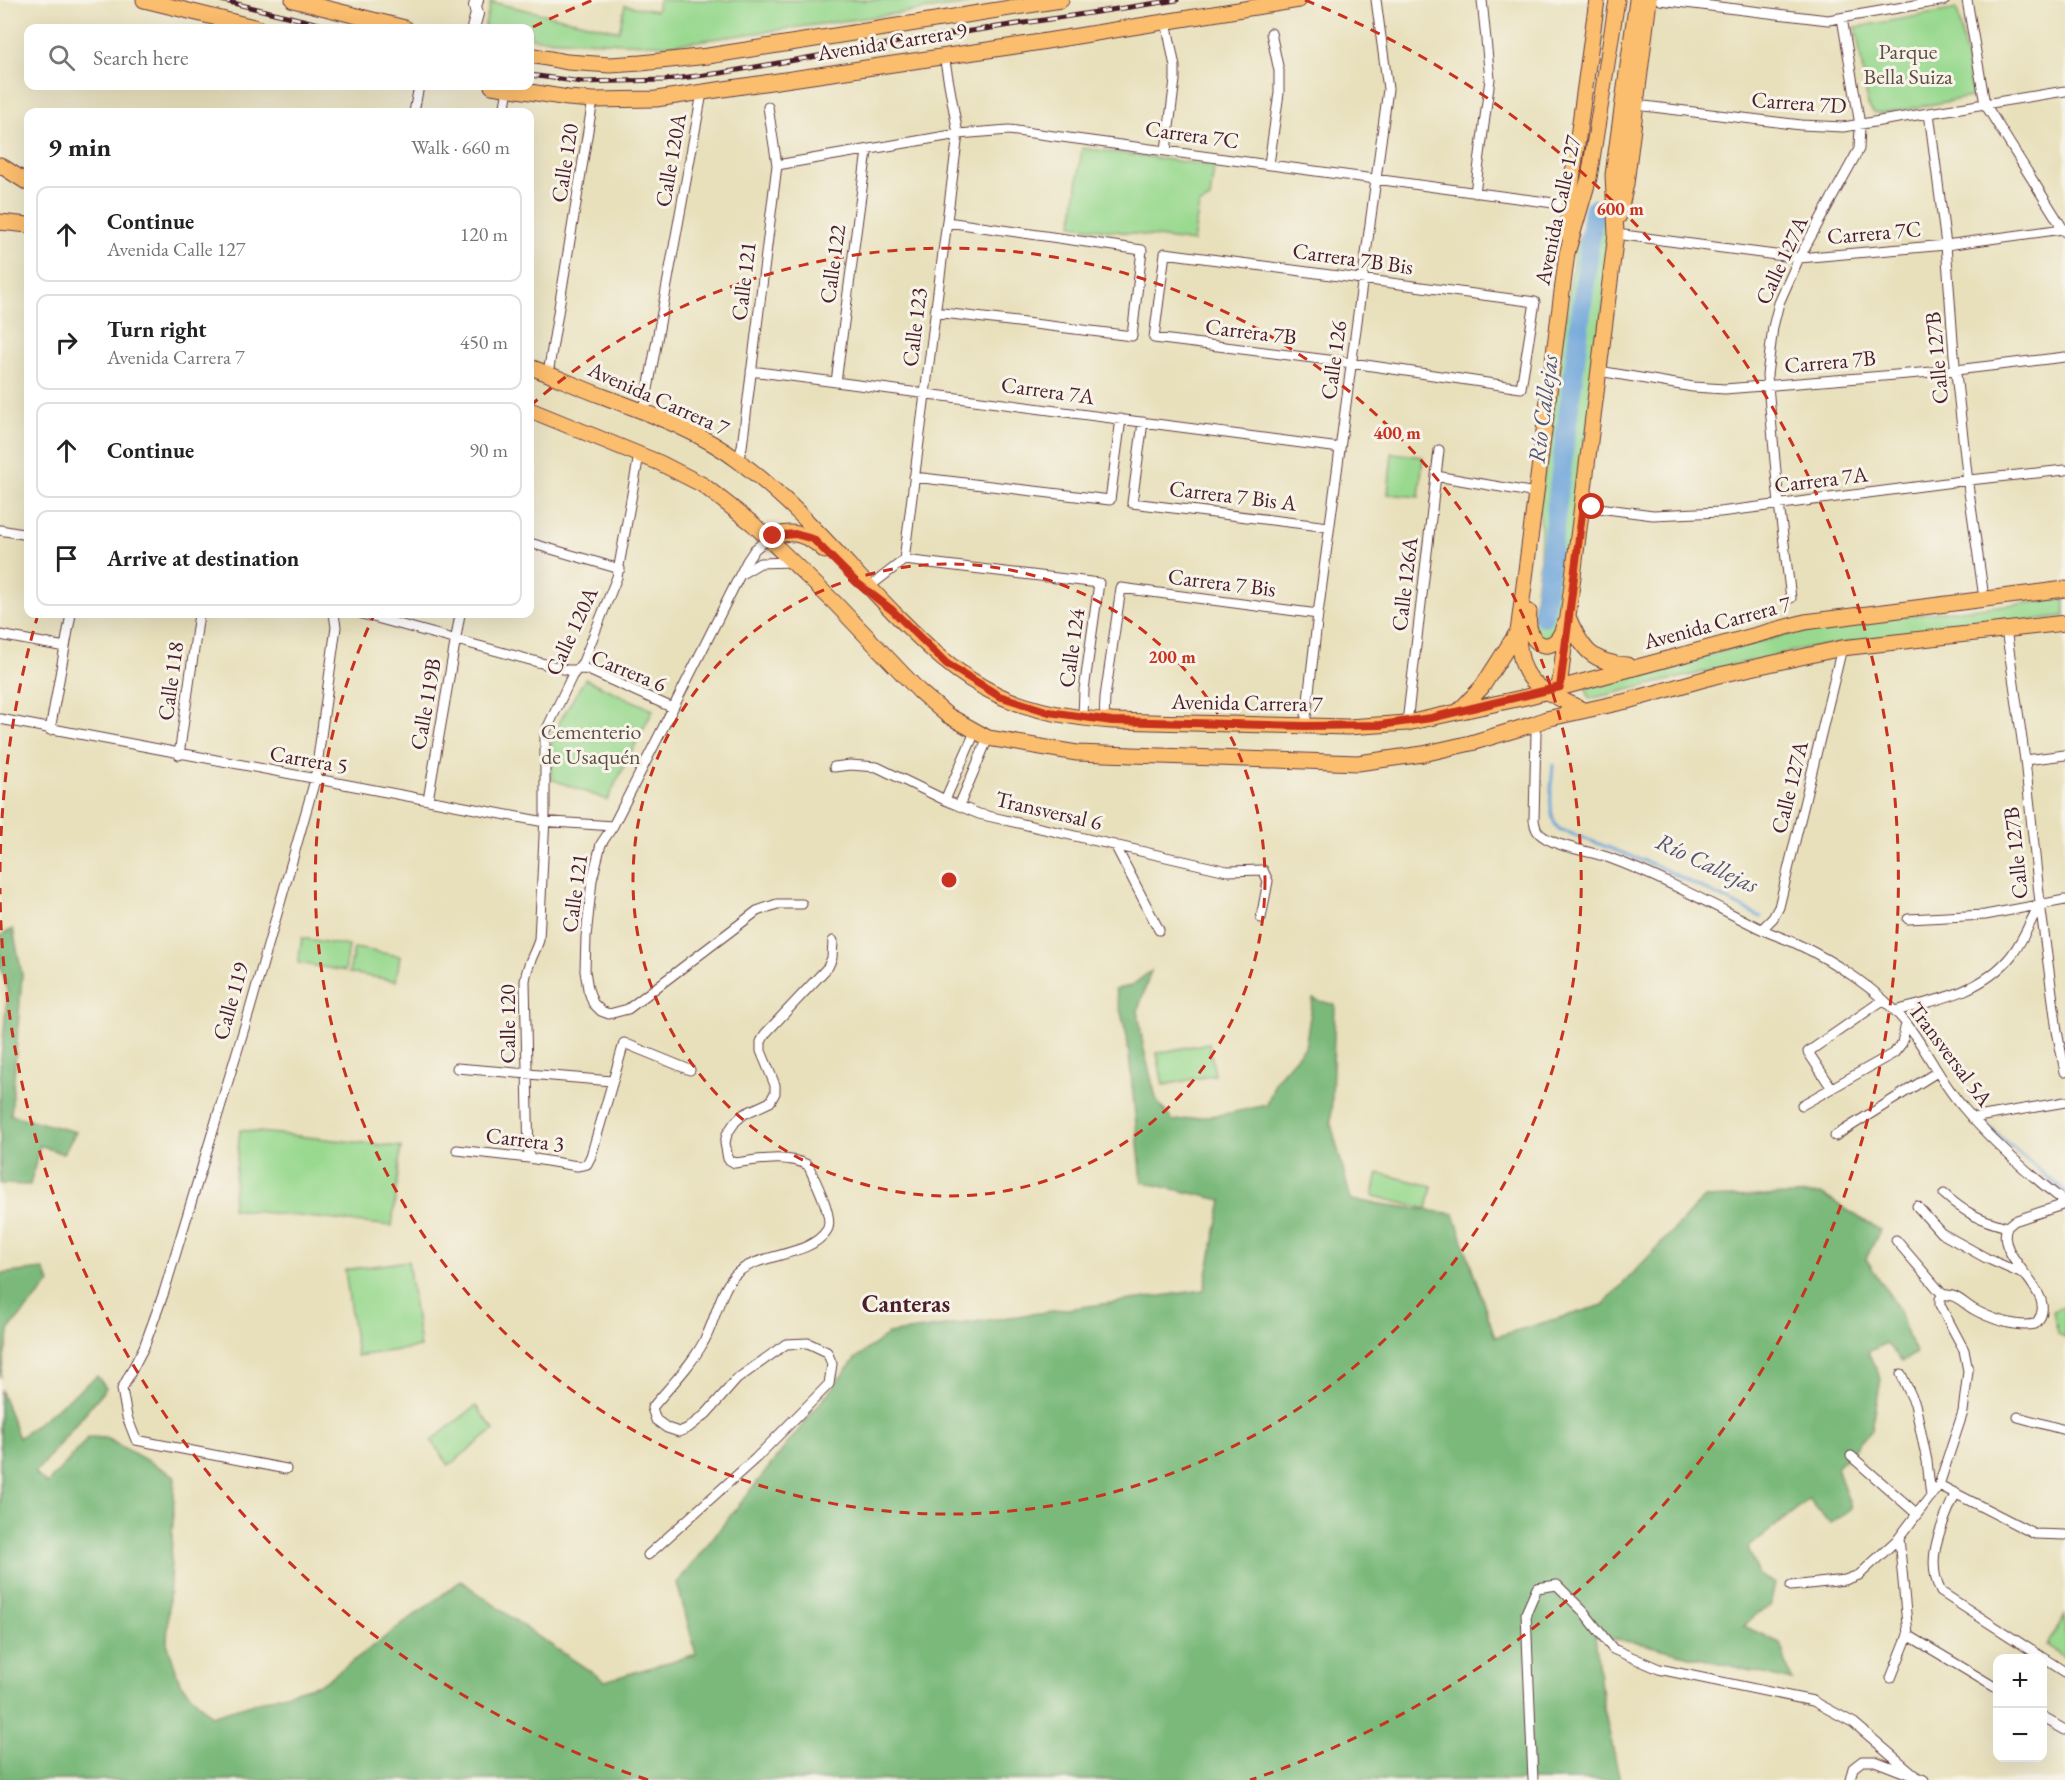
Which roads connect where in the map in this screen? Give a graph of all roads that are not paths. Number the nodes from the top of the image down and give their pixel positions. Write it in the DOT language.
graph roads {
  1 [pos="144,0"];
  2 [pos="293,0"];
  3 [pos="1060,0"];
  4 [pos="1299,0"];
  5 [pos="1376,0"];
  6 [pos="1482,0"];
  7 [pos="1597,0"];
  8 [pos="1617,0"];
  9 [pos="1637,0"];
  10 [pos="1649,0"];
  11 [pos="1660,0"];
  12 [pos="1945,0"];
  13 [pos="1967,0"];
  14 [pos="476,3"];
  15 [pos="1904,4"];
  16 [pos="1842,18"];
  17 [pos="1166,21"];
  18 [pos="242,24"];
  19 [pos="389,24"];
  20 [pos="466,24"];
  21 [pos="474,24"];
  22 [pos="1271,33"];
  23 [pos="534,56"];
  24 [pos="944,56"];
  25 [pos="418,90"];
  26 [pos="508,90"];
  27 [pos="514,90"];
  28 [pos="2065,91"];
  29 [pos="702,93"];
  30 [pos="593,100"];
  31 [pos="1985,104"];
  32 [pos="1636,105"];
  33 [pos="768,107"];
  34 [pos="415,108"];
  35 [pos="505,108"];
  36 [pos="1929,113"];
  37 [pos="1860,125"];
  38 [pos="958,134"];
  39 [pos="1166,150"];
  40 [pos="867,151"];
  41 [pos="1269,164"];
  42 [pos="0,165"];
  43 [pos="777,165"];
  44 [pos="0,170"];
  45 [pos="0,177"];
  46 [pos="1589,178"];
  47 [pos="1375,179"];
  48 [pos="24,181"];
  49 [pos="24,182"];
  50 [pos="24,183"];
  51 [pos="1475,193"];
  52 [pos="1569,203"];
  53 [pos="0,222"];
  54 [pos="947,222"];
  55 [pos="24,225"];
  56 [pos="2064,230"];
  57 [pos="1616,234"];
  58 [pos="1946,245"];
  59 [pos="1567,253"];
  60 [pos="1799,258"];
  61 [pos="1363,279"];
  62 [pos="935,312"];
  63 [pos="1154,338"];
  64 [pos="2065,357"];
  65 [pos="1352,363"];
  66 [pos="534,369"];
  67 [pos="1956,370"];
  68 [pos="751,371"];
  69 [pos="1599,371"];
  70 [pos="548,374"];
  71 [pos="836,382"];
  72 [pos="1768,386"];
  73 [pos="1521,388"];
  74 [pos="925,393"];
  75 [pos="644,411"];
  76 [pos="534,412"];
  77 [pos="1121,419"];
  78 [pos="1143,422"];
  79 [pos="1340,448"];
  80 [pos="1438,450"];
  81 [pos="639,455"];
  82 [pos="738,460"];
  83 [pos="2065,470"];
  84 [pos="1436,476"];
  85 [pos="914,477"];
  86 [pos="1969,480"];
  87 [pos="1536,493"];
  88 [pos="1779,504"];
  89 [pos="1583,506"];
  90 [pos="1533,517"];
  91 [pos="1329,526"];
  92 [pos="0,530"];
  93 [pos="24,534"];
  94 [pos="768,539"];
  95 [pos="534,544"];
  96 [pos="904,560"];
  97 [pos="793,562"];
  98 [pos="620,569"];
  99 [pos="741,574"];
  100 [pos="1573,585"];
  101 [pos="869,587"];
  102 [pos="1121,588"];
  103 [pos="2065,589"];
  104 [pos="1791,598"];
  105 [pos="1984,598"];
  106 [pos="892,610"];
  107 [pos="1318,614"];
  108 [pos="70,618"];
  109 [pos="199,618"];
  110 [pos="335,618"];
  111 [pos="377,618"];
  112 [pos="459,618"];
  113 [pos="1568,619"];
  114 [pos="2065,623"];
  115 [pos="2006,629"];
  116 [pos="1518,632"];
  117 [pos="0,635"];
  118 [pos="455,639"];
  119 [pos="65,647"];
  120 [pos="1842,648"];
  121 [pos="1639,666"];
  122 [pos="577,670"];
  123 [pos="1555,692"];
  124 [pos="673,708"];
  125 [pos="1583,711"];
  126 [pos="1456,713"];
  127 [pos="1083,717"];
  128 [pos="0,720"];
  129 [pos="1104,720"];
  130 [pos="1540,722"];
  131 [pos="1407,723"];
  132 [pos="1305,726"];
  133 [pos="50,730"];
  134 [pos="982,735"];
  135 [pos="179,755"];
  136 [pos="2065,755"];
  137 [pos="2025,760"];
  138 [pos="834,767"];
  139 [pos="315,780"];
  140 [pos="428,800"];
  141 [pos="945,800"];
  142 [pos="959,806"];
  143 [pos="544,822"];
  144 [pos="613,826"];
  145 [pos="1115,845"];
  146 [pos="2065,900"];
  147 [pos="802,903"];
  148 [pos="2040,903"];
  149 [pos="1261,918"];
  150 [pos="1908,919"];
  151 [pos="1762,929"];
  152 [pos="1159,930"];
  153 [pos="833,941"];
  154 [pos="1883,1000"];
  155 [pos="1896,1011"];
  156 [pos="1905,1023"];
  157 [pos="457,1068"];
  158 [pos="690,1070"];
  159 [pos="1937,1072"];
  160 [pos="2065,1072"];
  161 [pos="526,1074"];
  162 [pos="612,1082"];
  163 [pos="1831,1087"];
  164 [pos="2065,1102"];
  165 [pos="1802,1105"];
  166 [pos="1972,1118"];
  167 [pos="1835,1136"];
  168 [pos="457,1150"];
  169 [pos="529,1158"];
  170 [pos="1944,1194"];
  171 [pos="2065,1203"];
  172 [pos="1917,1206"];
  173 [pos="2007,1227"];
  174 [pos="1896,1240"];
  175 [pos="2029,1277"];
  176 [pos="1943,1295"];
  177 [pos="1901,1374"];
  178 [pos="2018,1417"];
  179 [pos="2065,1430"];
  180 [pos="1851,1456"];
  181 [pos="286,1469"];
  182 [pos="1939,1485"];
  183 [pos="1955,1494"];
  184 [pos="1931,1496"];
  185 [pos="1917,1514"];
  186 [pos="2065,1535"];
  187 [pos="1899,1538"];
  188 [pos="648,1555"];
  189 [pos="1791,1586"];
  190 [pos="1908,1635"];
  191 [pos="2065,1672"];
  192 [pos="1891,1678"];
  193 [pos="1993,1686"];
  194 [pos="2047,1719"];
  195 [pos="2065,1730"];
  196 [pos="1920,1778"];
  197 [pos="1533,1780"];
  198 [pos="1850,1780"];
  1 -- 18 [label="main road"];
  2 -- 19 [label="main road"];
  3 -- 23 [label="main road, Avenida Carrera 9"];
  4 -- 17 [label="main road, Avenida Carrera 9"];
  5 -- 47 [label="street, Calle 126"];
  6 -- 51 [label="street"];
  7 -- 52 [label="main road"];
  8 -- 46 [label="main road, Avenida Calle 127"];
  9 -- 57 [label="main road, Avenida Calle 127"];
  10 -- 32 [label="main road"];
  11 -- 16 [label="street"];
  12 -- 15 [label="street"];
  13 -- 31 [label="street"];
  14 -- 20 [label="street"];
  14 -- 21 [label="street"];
  15 -- 16 [label="street"];
  16 -- 37 [label="street, Calle 127A"];
  17 -- 24 [label="main road, Avenida Carrera 9"];
  17 -- 39 [label="street"];
  22 -- 41 [label="street"];
  24 -- 29 [label="main road, Avenida Carrera 9"];
  24 -- 38 [label="street, Calle 123"];
  25 -- 34 [label="street"];
  26 -- 35 [label="street"];
  27 -- 30 [label="main road, Avenida Carrera 9"];
  28 -- 31 [label="street, Carrera 7D"];
  29 -- 30 [label="main road, Avenida Carrera 9"];
  29 -- 75 [label="street, Calle 120A"];
  30 -- 70 [label="street, Calle 120"];
  31 -- 36 [label="street, Carrera 7D"];
  31 -- 56 [label="street"];
  32 -- 37 [label="street, Carrera 7D"];
  32 -- 57 [label="main road"];
  33 -- 43 [label="street, Calle 121"];
  36 -- 37 [label="street, Carrera 7D"];
  36 -- 58 [label="street, Calle 127B"];
  37 -- 60 [label="street, Calle 127A"];
  38 -- 39 [label="street, Carrera 7C"];
  38 -- 40 [label="street, Carrera 7C"];
  38 -- 54 [label="street, Calle 123"];
  39 -- 41 [label="street, Carrera 7C"];
  40 -- 43 [label="street, Carrera 7C"];
  40 -- 71 [label="street, Calle 122"];
  41 -- 47 [label="street, Carrera 7C"];
  42 -- 48 [label="main road"];
  43 -- 68 [label="street, Calle 121"];
  44 -- 49 [label="main road"];
  45 -- 50 [label="main road"];
  46 -- 52 [label="street"];
  46 -- 59 [label="main road, Avenida Calle 127"];
  47 -- 51 [label="street, Carrera 7C"];
  47 -- 61 [label="street, Calle 126"];
  51 -- 52 [label="street, Carrera 7C"];
  52 -- 59 [label="main road"];
  53 -- 55 [label="main road"];
  54 -- 62 [label="street, Calle 123"];
  54 -- 62 [label="street"];
  56 -- 58 [label="street, Carrera 7C"];
  57 -- 60 [label="street, Carrera 7C"];
  57 -- 69 [label="main road, Avenida Calle 127"];
  58 -- 60 [label="street, Carrera 7C"];
  58 -- 67 [label="street, Calle 127B"];
  59 -- 87 [label="main road, Avenida Calle 127"];
  60 -- 72 [label="street, Calle 127A"];
  61 -- 63 [label="street, Carrera 7B Bis"];
  61 -- 65 [label="street, Calle 126"];
  61 -- 73 [label="street, Carrera 7B Bis"];
  62 -- 74 [label="street, Calle 123"];
  63 -- 65 [label="street, Carrera 7B"];
  64 -- 67 [label="street, Carrera 7B"];
  65 -- 73 [label="street, Carrera 7B"];
  65 -- 79 [label="street, Calle 126"];
  66 -- 70 [label="main road, Avenida Carrera 7"];
  67 -- 72 [label="street, Carrera 7B"];
  67 -- 86 [label="street, Calle 127B"];
  68 -- 71 [label="street, Carrera 7A"];
  68 -- 82 [label="street, Calle 121"];
  69 -- 72 [label="street, Carrera 7B"];
  69 -- 89 [label="main road, Avenida Calle 127"];
  70 -- 75 [label="main road, Avenida Carrera 7"];
  71 -- 74 [label="street, Carrera 7A"];
  72 -- 88 [label="street, Calle 127A"];
  74 -- 77 [label="street, Carrera 7A"];
  74 -- 85 [label="street, Calle 123"];
  75 -- 82 [label="main road, Avenida Carrera 7"];
  76 -- 81 [label="main road"];
  77 -- 78 [label="street, Carrera 7A"];
  77 -- 85 [label="street"];
  78 -- 79 [label="street, Carrera 7A"];
  78 -- 91 [label="street, Carrera 7 Bis A"];
  79 -- 91 [label="street, Calle 126"];
  80 -- 84 [label="street, Calle 126A"];
  81 -- 94 [label="main road"];
  81 -- 98 [label="street, Calle 120A"];
  82 -- 101 [label="main road, Avenida Carrera 7"];
  83 -- 86 [label="street, Carrera 7A"];
  84 -- 87 [label="street"];
  84 -- 131 [label="street, Calle 126A"];
  85 -- 96 [label="street, Calle 123"];
  86 -- 88 [label="street, Carrera 7A"];
  86 -- 105 [label="street, Calle 127B"];
  87 -- 90 [label="main road, Avenida Calle 127"];
  88 -- 89 [label="street, Carrera 7A"];
  88 -- 104 [label="street, Calle 127A"];
  89 -- 100 [label="main road, Avenida Calle 127"];
  90 -- 100 [label="main road"];
  90 -- 116 [label="main road, Avenida Calle 127"];
  91 -- 107 [label="street, Calle 126"];
  92 -- 93 [label="street"];
  94 -- 97 [label="main road"];
  94 -- 99 [label="street, Calle 121"];
  94 -- 106 [label="main road"];
  95 -- 98 [label="street"];
  96 -- 101 [label="street"];
  96 -- 127 [label="street, Calle 124"];
  97 -- 99 [label="street"];
  97 -- 134 [label="main road"];
  98 -- 122 [label="street, Calle 120A"];
  99 -- 124 [label="street, Calle 121"];
  100 -- 113 [label="main road, Avenida Calle 127"];
  101 -- 106 [label="main road, Avenida Carrera 7"];
  102 -- 107 [label="street, Carrera 7 Bis"];
  102 -- 129 [label="street, Calle 124"];
  103 -- 105 [label="main road, Avenida Carrera 7"];
  105 -- 121 [label="main road, Avenida Carrera 7"];
  106 -- 127 [label="main road, Avenida Carrera 7"];
  107 -- 132 [label="street, Calle 126"];
  108 -- 119 [label="street"];
  109 -- 135 [label="street, Calle 118"];
  110 -- 139 [label="street, Calle 119"];
  111 -- 118 [label="street, Carrera 6"];
  112 -- 118 [label="street, Calle 119B"];
  113 -- 121 [label="main road"];
  113 -- 123 [label="main road, Avenida Calle 127"];
  114 -- 115 [label="main road"];
  115 -- 120 [label="main road"];
  115 -- 137 [label="street, Calle 127B"];
  116 -- 123 [label="main road, Avenida Calle 127"];
  116 -- 126 [label="main road"];
  117 -- 119 [label="street"];
  118 -- 122 [label="street, Carrera 6"];
  118 -- 140 [label="street, Calle 119B"];
  119 -- 133 [label="street"];
  120 -- 125 [label="main road"];
  120 -- 151 [label="street, Calle 127A"];
  121 -- 123 [label="main road, Avenida Carrera 7"];
  122 -- 124 [label="street, Carrera 6"];
  122 -- 143 [label="street, Calle 120A"];
  123 -- 125 [label="main road, Avenida Calle 127"];
  123 -- 126 [label="main road, Avenida Carrera 7"];
  123 -- 130 [label="main road, Avenida Calle 127"];
  124 -- 144 [label="street, Calle 121"];
  125 -- 130 [label="main road"];
  126 -- 131 [label="main road, Avenida Carrera 7"];
  127 -- 129 [label="main road, Avenida Carrera 7"];
  128 -- 133 [label="street, Carrera 5"];
  129 -- 132 [label="main road, Avenida Carrera 7"];
  130 -- 134 [label="main road"];
  130 -- 151 [label="street, Transversal 5A"];
  131 -- 132 [label="main road, Avenida Carrera 7"];
  133 -- 135 [label="street, Carrera 5"];
  134 -- 141 [label="street"];
  134 -- 142 [label="street"];
  135 -- 139 [label="street, Carrera 5"];
  136 -- 137 [label="street"];
  137 -- 148 [label="street, Calle 127B"];
  138 -- 141 [label="street, Transversal 6"];
  139 -- 140 [label="street, Carrera 5"];
  139 -- 181 [label="street, Calle 119"];
  140 -- 143 [label="street, Carrera 5"];
  141 -- 142 [label="street, Transversal 6"];
  142 -- 145 [label="street, Transversal 6"];
  143 -- 144 [label="street, Carrera 5"];
  143 -- 161 [label="street, Calle 120"];
  144 -- 147 [label="street, Calle 121"];
  145 -- 149 [label="street, Transversal 6"];
  145 -- 152 [label="street"];
  146 -- 148 [label="street"];
  148 -- 150 [label="street"];
  148 -- 155 [label="street"];
  148 -- 160 [label="street, Calle 127B"];
  151 -- 154 [label="street, Transversal 5A"];
  153 -- 188 [label="street"];
  154 -- 155 [label="street, Transversal 5A"];
  154 -- 163 [label="street"];
  155 -- 156 [label="street, Transversal 5A"];
  156 -- 159 [label="street, Transversal 5A"];
  156 -- 163 [label="street"];
  157 -- 161 [label="street"];
  158 -- 162 [label="street"];
  159 -- 166 [label="street, Transversal 5A"];
  159 -- 167 [label="street"];
  161 -- 162 [label="street"];
  161 -- 169 [label="street, Calle 120"];
  162 -- 169 [label="street, Carrera 3"];
  163 -- 165 [label="street"];
  164 -- 166 [label="street"];
  166 -- 171 [label="street, Transversal 5A"];
  168 -- 169 [label="street, Carrera 3"];
  170 -- 173 [label="street"];
  171 -- 173 [label="street"];
  172 -- 175 [label="street"];
  173 -- 175 [label="street"];
  174 -- 176 [label="street"];
  175 -- 176 [label="street"];
  176 -- 182 [label="street"];
  177 -- 184 [label="street"];
  178 -- 179 [label="street"];
  180 -- 185 [label="street"];
  182 -- 183 [label="street"];
  182 -- 184 [label="street"];
  183 -- 186 [label="street"];
  183 -- 191 [label="street"];
  184 -- 185 [label="street"];
  185 -- 187 [label="street"];
  187 -- 189 [label="street"];
  187 -- 190 [label="street"];
  190 -- 192 [label="street"];
  190 -- 193 [label="street"];
  194 -- 195 [label="street"];
  196 -- 197 [label="street"];
  196 -- 198 [label="street"];
}
